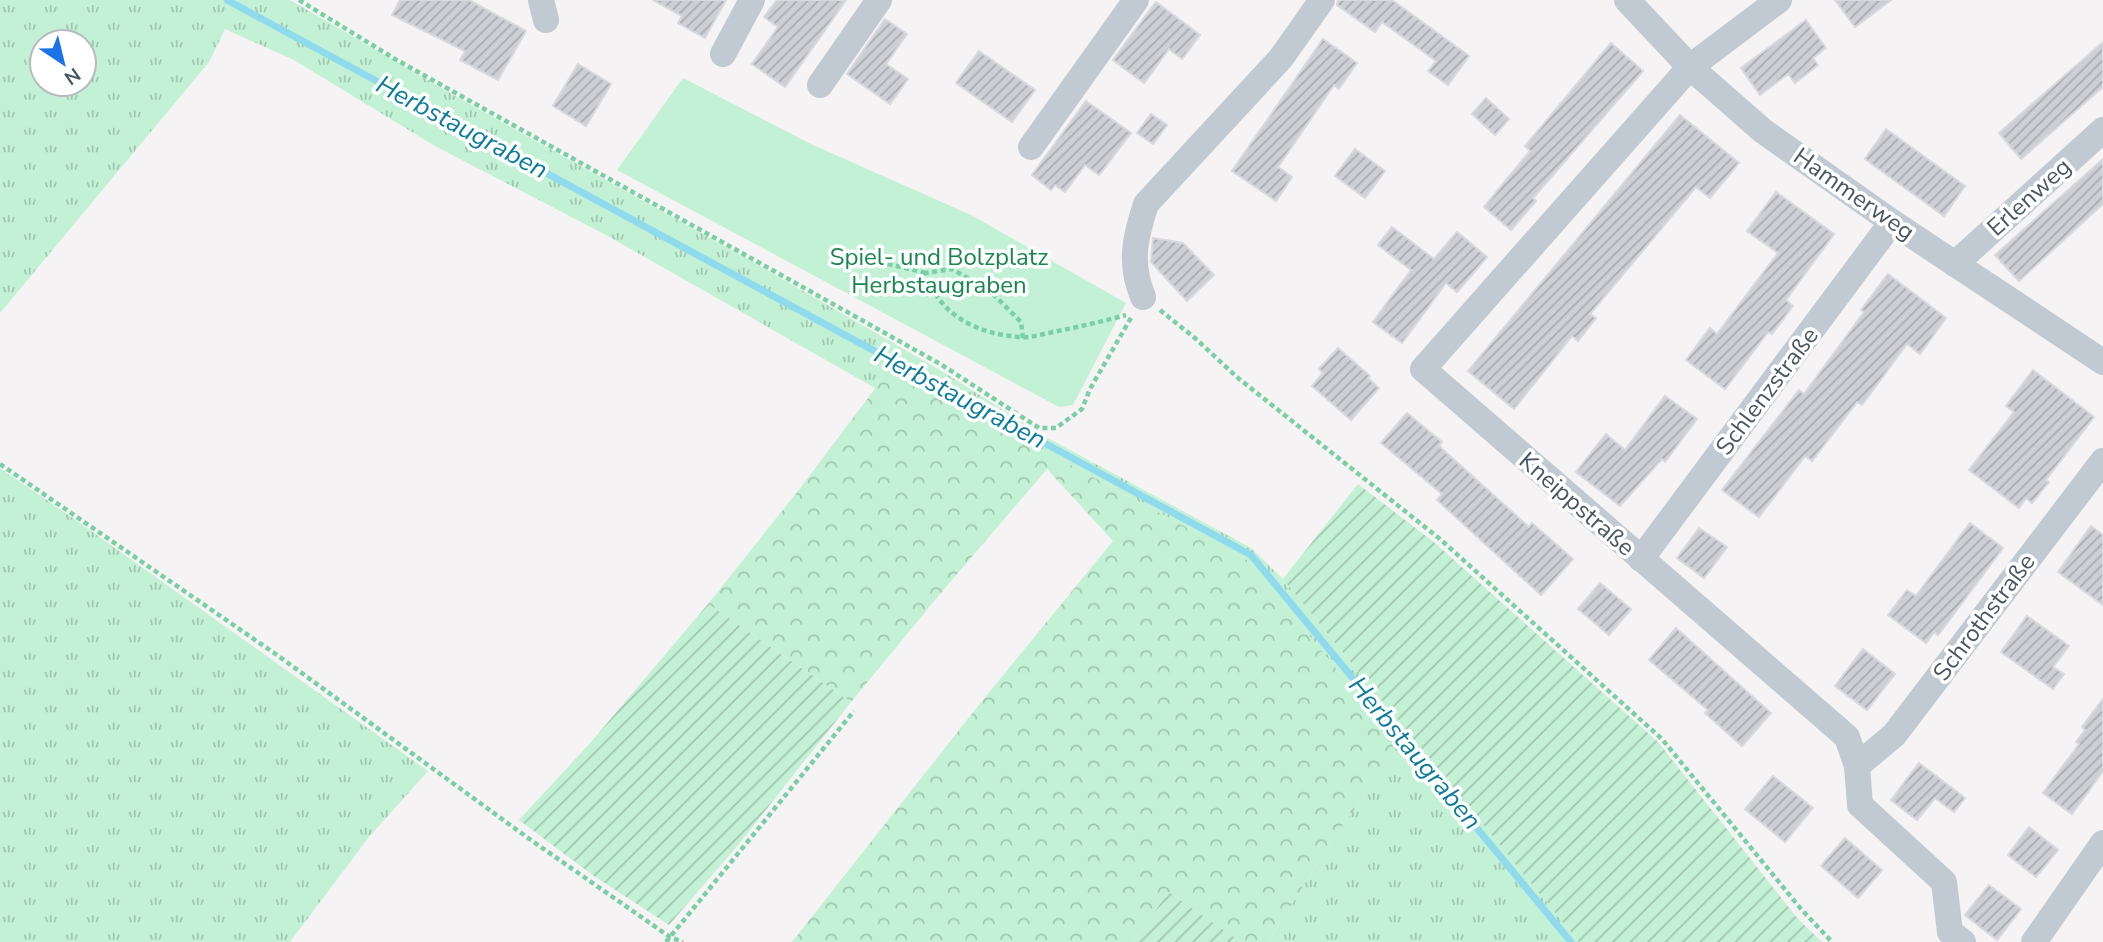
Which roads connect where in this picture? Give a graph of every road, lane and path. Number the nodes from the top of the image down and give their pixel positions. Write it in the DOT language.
graph roads {
  1 [pos="299,0"];
  2 [pos="752,0"];
  3 [pos="880,0"];
  4 [pos="1136,0"];
  5 [pos="1322,0"];
  6 [pos="1627,0"];
  7 [pos="1779,0"];
  8 [pos="723,54"];
  9 [pos="1690,67"];
  10 [pos="820,85"];
  11 [pos="2103,130"];
  12 [pos="1031,147"];
  13 [pos="1892,222"];
  14 [pos="838,252"];
  15 [pos="1955,264"];
  16 [pos="926,274"];
  17 [pos="1143,297"];
  18 [pos="1023,338"];
  19 [pos="2103,362"];
  20 [pos="2103,461"];
  21 [pos="0,464"];
  22 [pos="1641,559"];
  23 [pos="854,711"];
  24 [pos="1857,766"];
  25 [pos="2103,843"];
  26 [pos="670,937"];
  27 [pos="666,942"];
  28 [pos="684,942"];
  29 [pos="1832,942"];
  30 [pos="1963,942"];
  31 [pos="2034,942"];
  1 -- 18 [label="path"];
  2 -- 8 [label="street"];
  3 -- 10 [label="street"];
  4 -- 12 [label="street"];
  5 -- 17 [label="street"];
  6 -- 9 [label="street, Hammerweg"];
  7 -- 9 [label="street"];
  9 -- 13 [label="street, Hammerweg"];
  9 -- 22 [label="street, Kneippstraße"];
  11 -- 15 [label="street, Erlenweg"];
  13 -- 15 [label="street, Hammerweg"];
  13 -- 22 [label="street, Schlenzstraße"];
  14 -- 16 [label="path"];
  15 -- 19 [label="street, Hammerweg"];
  16 -- 18 [label="path"];
  16 -- 18 [label="path"];
  17 -- 29 [label="path"];
  20 -- 24 [label="street, Schrothstraße"];
  21 -- 26 [label="path"];
  22 -- 24 [label="street, Kneippstraße"];
  23 -- 26 [label="path"];
  24 -- 30 [label="street, Kneippstraße"];
  25 -- 31 [label="street"];
  26 -- 27 [label="path"];
  26 -- 28 [label="path"];
}
